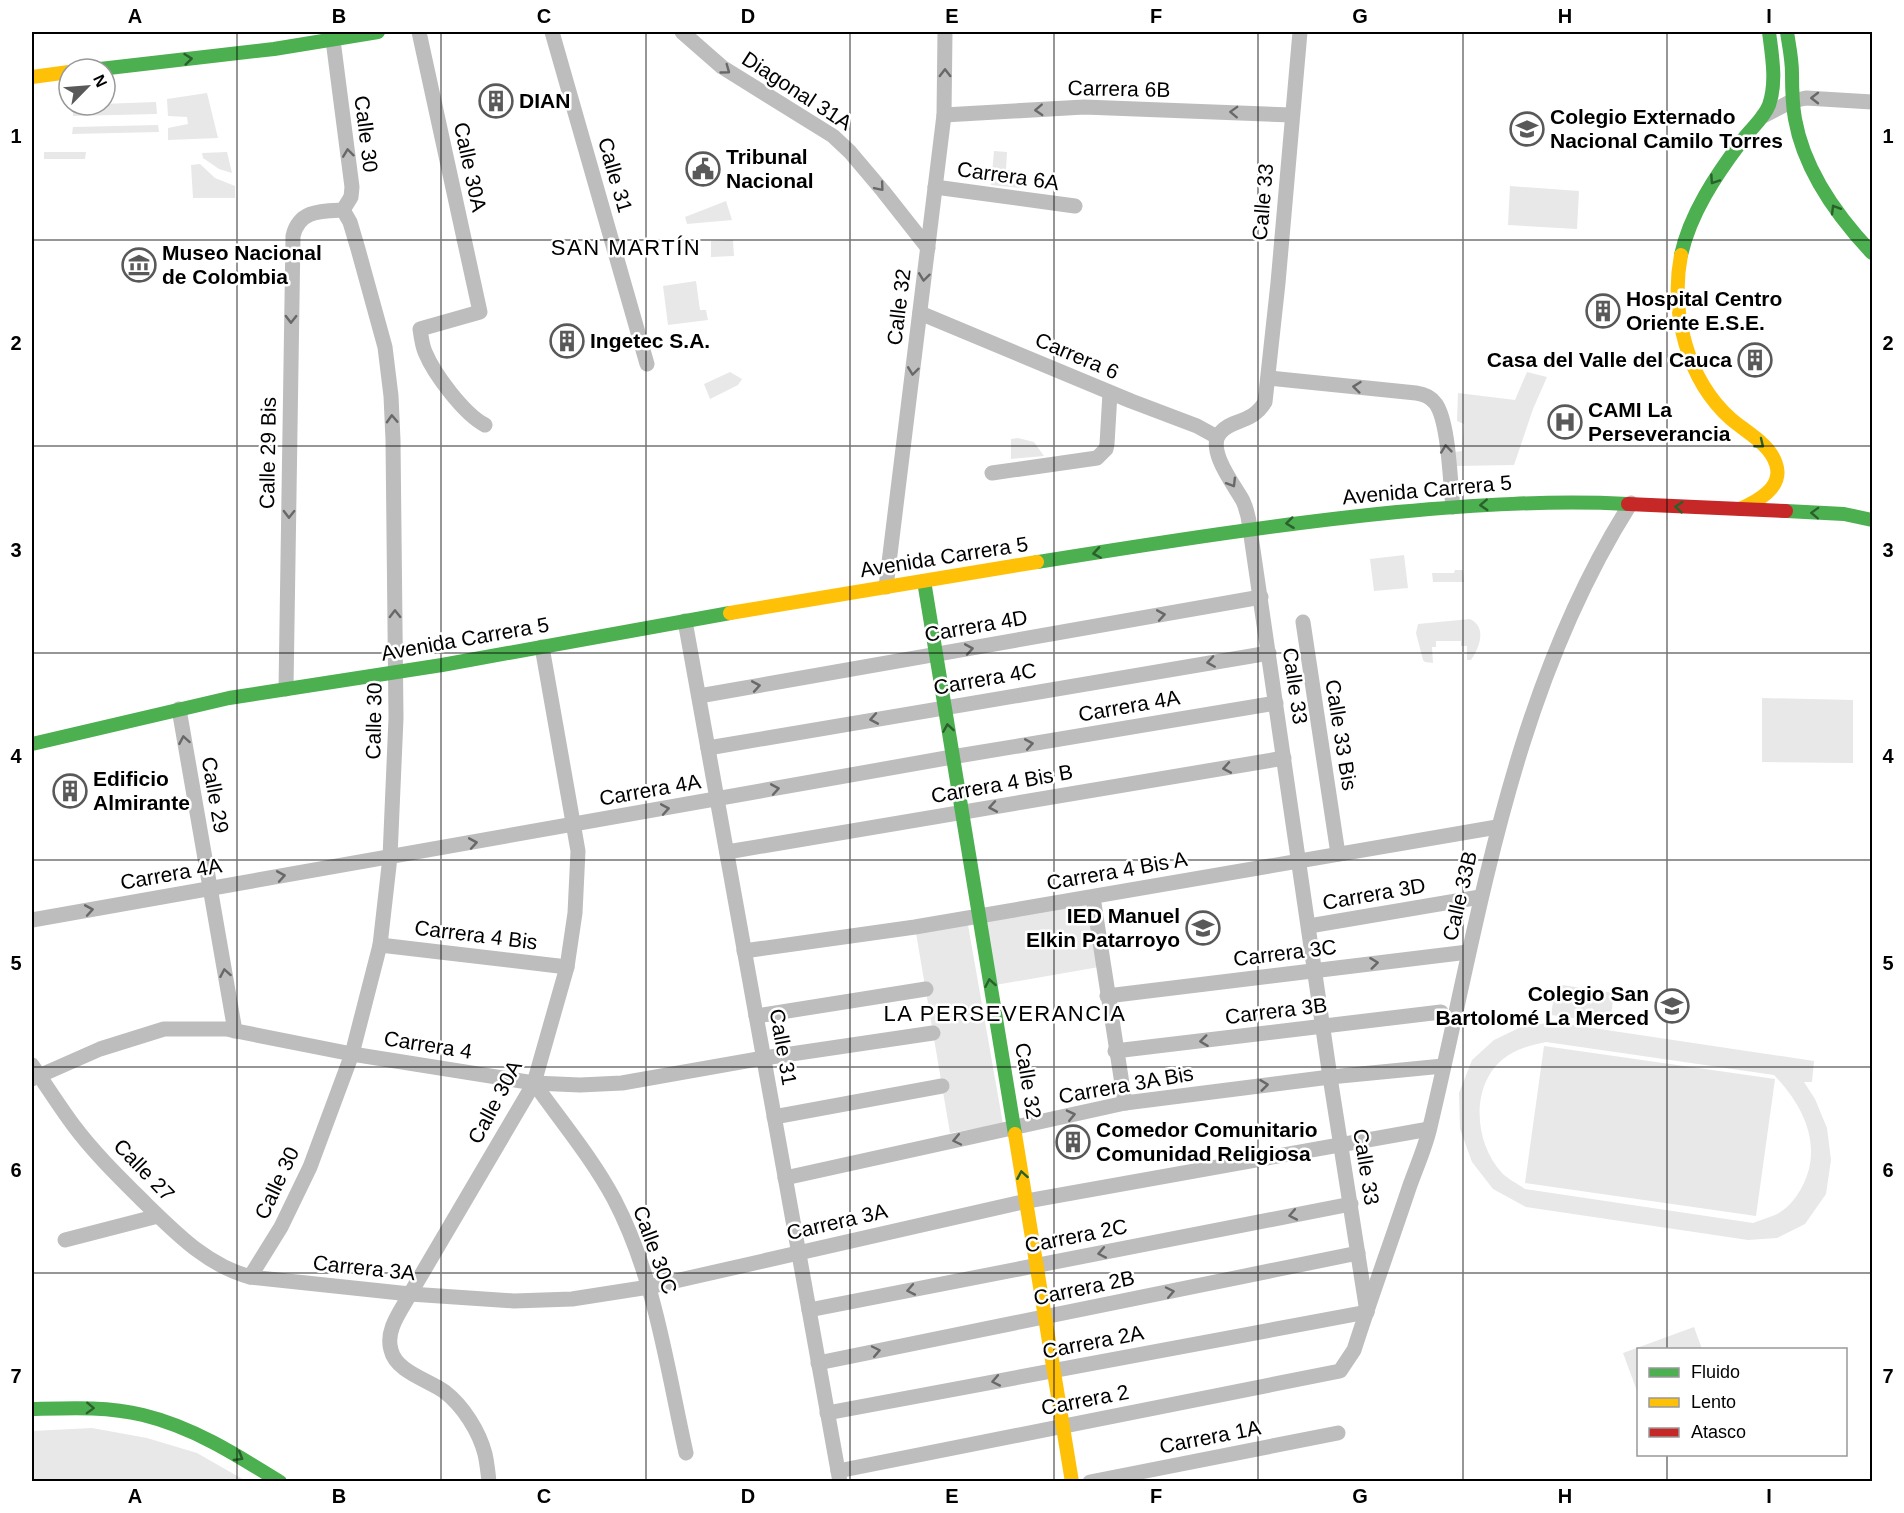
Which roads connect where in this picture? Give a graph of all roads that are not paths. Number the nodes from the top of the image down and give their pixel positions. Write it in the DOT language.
graph roads {
  1 [pos="318,32"];
  2 [pos="378,32"];
  3 [pos="419,32"];
  4 [pos="552,32"];
  5 [pos="682,32"];
  6 [pos="945,32"];
  7 [pos="1300,32"];
  8 [pos="1769,32"];
  9 [pos="1787,32"];
  10 [pos="333,40"];
  11 [pos="218,56"];
  12 [pos="117,67"];
  13 [pos="57,73"];
  14 [pos="32,76"];
  15 [pos="1792,100"];
  16 [pos="1872,102"];
  17 [pos="1292,114"];
  18 [pos="945,115"];
  19 [pos="1762,116"];
  20 [pos="935,187"];
  21 [pos="1074,206"];
  22 [pos="343,210"];
  23 [pos="928,248"];
  24 [pos="1872,253"];
  25 [pos="920,313"];
  26 [pos="647,364"];
  27 [pos="1269,378"];
  28 [pos="1110,393"];
  29 [pos="485,425"];
  30 [pos="1218,436"];
  31 [pos="992,473"];
  32 [pos="1631,503"];
  33 [pos="1453,507"];
  34 [pos="1737,510"];
  35 [pos="1872,520"];
  36 [pos="1250,529"];
  37 [pos="924,581"];
  38 [pos="886,587"];
  39 [pos="1261,597"];
  40 [pos="685,621"];
  41 [pos="1303,622"];
  42 [pos="542,647"];
  43 [pos="1269,653"];
  44 [pos="936,654"];
  45 [pos="396,672"];
  46 [pos="286,689"];
  47 [pos="699,696"];
  48 [pos="1276,703"];
  49 [pos="944,707"];
  50 [pos="179,709"];
  51 [pos="32,744"];
  52 [pos="708,748"];
  53 [pos="952,757"];
  54 [pos="1284,758"];
  55 [pos="717,800"];
  56 [pos="962,812"];
  57 [pos="575,825"];
  58 [pos="1497,827"];
  59 [pos="727,852"];
  60 [pos="1338,854"];
  61 [pos="390,857"];
  62 [pos="1300,861"];
  63 [pos="210,889"];
  64 [pos="1093,897"];
  65 [pos="1480,897"];
  66 [pos="979,916"];
  67 [pos="32,920"];
  68 [pos="1309,926"];
  69 [pos="380,945"];
  70 [pos="744,951"];
  71 [pos="1468,952"];
  72 [pos="567,968"];
  73 [pos="1316,970"];
  74 [pos="926,989"];
  75 [pos="1107,996"];
  76 [pos="1441,1011"];
  77 [pos="756,1016"];
  78 [pos="1324,1026"];
  79 [pos="235,1031"];
  80 [pos="933,1033"];
  81 [pos="1115,1051"];
  82 [pos="352,1054"];
  83 [pos="764,1058"];
  84 [pos="1443,1066"];
  85 [pos="34,1073"];
  86 [pos="1330,1077"];
  87 [pos="534,1083"];
  88 [pos="942,1086"];
  89 [pos="1125,1103"];
  90 [pos="774,1117"];
  91 [pos="1014,1128"];
  92 [pos="1429,1129"];
  93 [pos="1341,1143"];
  94 [pos="785,1178"];
  95 [pos="1027,1201"];
  96 [pos="1351,1204"];
  97 [pos="158,1216"];
  98 [pos="65,1239"];
  99 [pos="798,1253"];
  100 [pos="1358,1253"];
  101 [pos="1037,1265"];
  102 [pos="250,1277"];
  103 [pos="649,1287"];
  104 [pos="410,1294"];
  105 [pos="809,1310"];
  106 [pos="1366,1312"];
  107 [pos="1045,1317"];
  108 [pos="818,1363"];
  109 [pos="1054,1371"];
  110 [pos="1340,1371"];
  111 [pos="32,1409"];
  112 [pos="827,1413"];
  113 [pos="1063,1426"];
  114 [pos="1338,1433"];
  115 [pos="686,1453"];
  116 [pos="839,1476"];
  117 [pos="280,1482"];
  118 [pos="489,1482"];
  119 [pos="1072,1482"];
  120 [pos="1090,1482"];
  1 -- 11 [label="main road"];
  2 -- 10 [label="main road"];
  3 -- 29 [label="street, Calle 30A"];
  4 -- 26 [label="street, Calle 31"];
  5 -- 23 [label="street, Diagonal 31A, one-way"];
  18 -- 6 [label="street, Calle 32, one-way"];
  7 -- 17 [label="street, Calle 33"];
  8 -- 19 [label="main road"];
  9 -- 15 [label="main road"];
  10 -- 11 [label="main road"];
  22 -- 10 [label="street, Calle 30, one-way"];
  12 -- 11 [label="main road, one-way"];
  13 -- 14 [label="main road"];
  16 -- 15 [label="street, one-way"];
  15 -- 19 [label="street"];
  24 -- 15 [label="main road, one-way"];
  17 -- 18 [label="street, Carrera 6B, one-way"];
  17 -- 27 [label="street, Calle 33"];
  18 -- 20 [label="street, Calle 32"];
  19 -- 34 [label="main road, one-way"];
  20 -- 21 [label="street, Carrera 6A"];
  20 -- 23 [label="street, Calle 32"];
  45 -- 22 [label="street, Calle 30, one-way"];
  22 -- 46 [label="street, Calle 29 Bis, one-way"];
  23 -- 25 [label="street, Calle 32, one-way"];
  25 -- 28 [label="street, Carrera 6"];
  25 -- 38 [label="street, Calle 32, one-way"];
  27 -- 30 [label="street, Calle 33"];
  33 -- 27 [label="street, one-way"];
  28 -- 30 [label="street, Carrera 6"];
  28 -- 31 [label="street"];
  30 -- 36 [label="street, Calle 33, one-way"];
  32 -- 33 [label="main road, Avenida Carrera 5, one-way"];
  34 -- 32 [label="main road, Avenida Carrera 5, one-way"];
  32 -- 58 [label="street, Calle 33B"];
  33 -- 36 [label="main road, Avenida Carrera 5, one-way"];
  35 -- 34 [label="main road, Avenida Carrera 5, one-way"];
  36 -- 37 [label="main road, Avenida Carrera 5, one-way"];
  36 -- 39 [label="street, Calle 33"];
  37 -- 38 [label="main road, Avenida Carrera 5"];
  37 -- 44 [label="main road, Calle 32"];
  38 -- 40 [label="main road, Avenida Carrera 5"];
  39 -- 43 [label="street, Calle 33"];
  44 -- 39 [label="street, Carrera 4D, one-way"];
  40 -- 42 [label="main road, Avenida Carrera 5"];
  40 -- 47 [label="street, Calle 31"];
  41 -- 60 [label="street, Calle 33 Bis"];
  42 -- 45 [label="main road, Avenida Carrera 5"];
  42 -- 57 [label="street, Calle 30A"];
  43 -- 48 [label="street, Calle 33"];
  43 -- 49 [label="street, Carrera 4C, one-way"];
  47 -- 44 [label="street, Carrera 4D, one-way"];
  44 -- 49 [label="main road, Calle 32"];
  45 -- 46 [label="main road, Avenida Carrera 5"];
  45 -- 61 [label="street, Calle 30"];
  46 -- 50 [label="main road, Avenida Carrera 5"];
  47 -- 52 [label="street, Calle 31"];
  53 -- 48 [label="street, Carrera 4A, one-way"];
  48 -- 54 [label="street, Calle 33"];
  49 -- 52 [label="street, Carrera 4C, one-way"];
  53 -- 49 [label="main road, Calle 32, one-way"];
  50 -- 51 [label="main road, Avenida Carrera 5"];
  63 -- 50 [label="street, Calle 29, one-way"];
  52 -- 55 [label="street, Calle 31"];
  55 -- 53 [label="street, Carrera 4A, one-way"];
  53 -- 56 [label="main road, Calle 32"];
  54 -- 56 [label="street, Carrera 4 Bis B, one-way"];
  54 -- 62 [label="street, Calle 33"];
  57 -- 55 [label="street, Carrera 4A, one-way"];
  55 -- 59 [label="street, Calle 31"];
  56 -- 59 [label="street, Carrera 4 Bis B"];
  56 -- 66 [label="main road, Calle 32"];
  61 -- 57 [label="street, Carrera 4A, one-way"];
  57 -- 72 [label="street, Calle 30A"];
  58 -- 60 [label="street, Carrera 4 Bis A"];
  58 -- 65 [label="street, Calle 33B"];
  59 -- 70 [label="street, Calle 31"];
  60 -- 62 [label="street, Carrera 4 Bis A"];
  63 -- 61 [label="street, Carrera 4A, one-way"];
  61 -- 69 [label="street, Calle 30"];
  62 -- 64 [label="street, Carrera 4 Bis A"];
  62 -- 68 [label="street, Calle 33"];
  67 -- 63 [label="street, Carrera 4A, one-way"];
  79 -- 63 [label="street, Calle 29, one-way"];
  64 -- 66 [label="street, Carrera 4 Bis A"];
  64 -- 75 [label="street"];
  65 -- 68 [label="street, Carrera 3D"];
  65 -- 71 [label="street, Calle 33B"];
  66 -- 70 [label="street, Carrera 4 Bis A"];
  91 -- 66 [label="main road, Calle 32, one-way"];
  68 -- 73 [label="street, Calle 33"];
  69 -- 72 [label="street, Carrera 4 Bis"];
  69 -- 82 [label="street, Calle 30"];
  70 -- 77 [label="street, Calle 31"];
  73 -- 71 [label="street, Carrera 3C, one-way"];
  71 -- 84 [label="street, Calle 33B"];
  72 -- 87 [label="street, Calle 30A"];
  73 -- 75 [label="street, Carrera 3C"];
  73 -- 78 [label="street, Calle 33"];
  74 -- 77 [label="street"];
  75 -- 81 [label="street"];
  76 -- 78 [label="street, Carrera 3B"];
  77 -- 83 [label="street, Calle 31"];
  78 -- 81 [label="street, Carrera 3B, one-way"];
  78 -- 86 [label="street, Calle 33"];
  79 -- 82 [label="street, Carrera 4"];
  79 -- 85 [label="street, Carrera 4"];
  80 -- 83 [label="street, Carrera 4"];
  81 -- 89 [label="street"];
  82 -- 87 [label="street, Carrera 4"];
  82 -- 102 [label="street, Calle 30"];
  83 -- 87 [label="street, Carrera 4"];
  83 -- 90 [label="street, Calle 31"];
  84 -- 86 [label="street, Carrera 3A Bis"];
  84 -- 92 [label="street, Calle 33B"];
  85 -- 97 [label="street, Calle 27"];
  89 -- 86 [label="street, Carrera 3A Bis, one-way"];
  86 -- 93 [label="street, Calle 33"];
  87 -- 103 [label="street, Calle 30C"];
  87 -- 104 [label="street, Calle 30A"];
  88 -- 90 [label="street"];
  91 -- 89 [label="street, Carrera 3A Bis, one-way"];
  90 -- 94 [label="street, Calle 31"];
  91 -- 94 [label="street, Carrera 3A Bis, one-way"];
  95 -- 91 [label="main road, Calle 32, one-way"];
  92 -- 93 [label="street, Carrera 3A"];
  92 -- 106 [label="street, Calle 33B"];
  93 -- 95 [label="street, Carrera 3A"];
  93 -- 96 [label="street, Calle 33"];
  94 -- 99 [label="street, Calle 31"];
  95 -- 99 [label="street, Carrera 3A"];
  95 -- 101 [label="main road, Calle 32"];
  96 -- 100 [label="street, Calle 33"];
  96 -- 101 [label="street, Carrera 2C, one-way"];
  97 -- 98 [label="street"];
  97 -- 102 [label="street, Calle 27"];
  99 -- 103 [label="street, Carrera 3A"];
  99 -- 105 [label="street, Calle 31"];
  100 -- 106 [label="street, Calle 33"];
  107 -- 100 [label="street, Carrera 2B, one-way"];
  101 -- 105 [label="street, Carrera 2C, one-way"];
  101 -- 107 [label="main road, Calle 32"];
  102 -- 104 [label="street, Carrera 3A"];
  103 -- 104 [label="street, Carrera 3A"];
  103 -- 115 [label="street, Calle 30C"];
  104 -- 118 [label="street, Calle 30A"];
  105 -- 108 [label="street, Calle 31"];
  106 -- 109 [label="street, Carrera 2A"];
  106 -- 110 [label="street, Calle 33"];
  108 -- 107 [label="street, Carrera 2B, one-way"];
  107 -- 109 [label="main road, Calle 32"];
  108 -- 112 [label="street, Calle 31"];
  109 -- 112 [label="street, Carrera 2A, one-way"];
  109 -- 113 [label="main road, Calle 32"];
  110 -- 113 [label="street, Carrera 2"];
  111 -- 117 [label="main road, one-way"];
  112 -- 116 [label="street, Calle 31"];
  113 -- 116 [label="street, Carrera 2"];
  113 -- 119 [label="main road, Calle 32"];
  114 -- 120 [label="street, Carrera 1A"];
}
